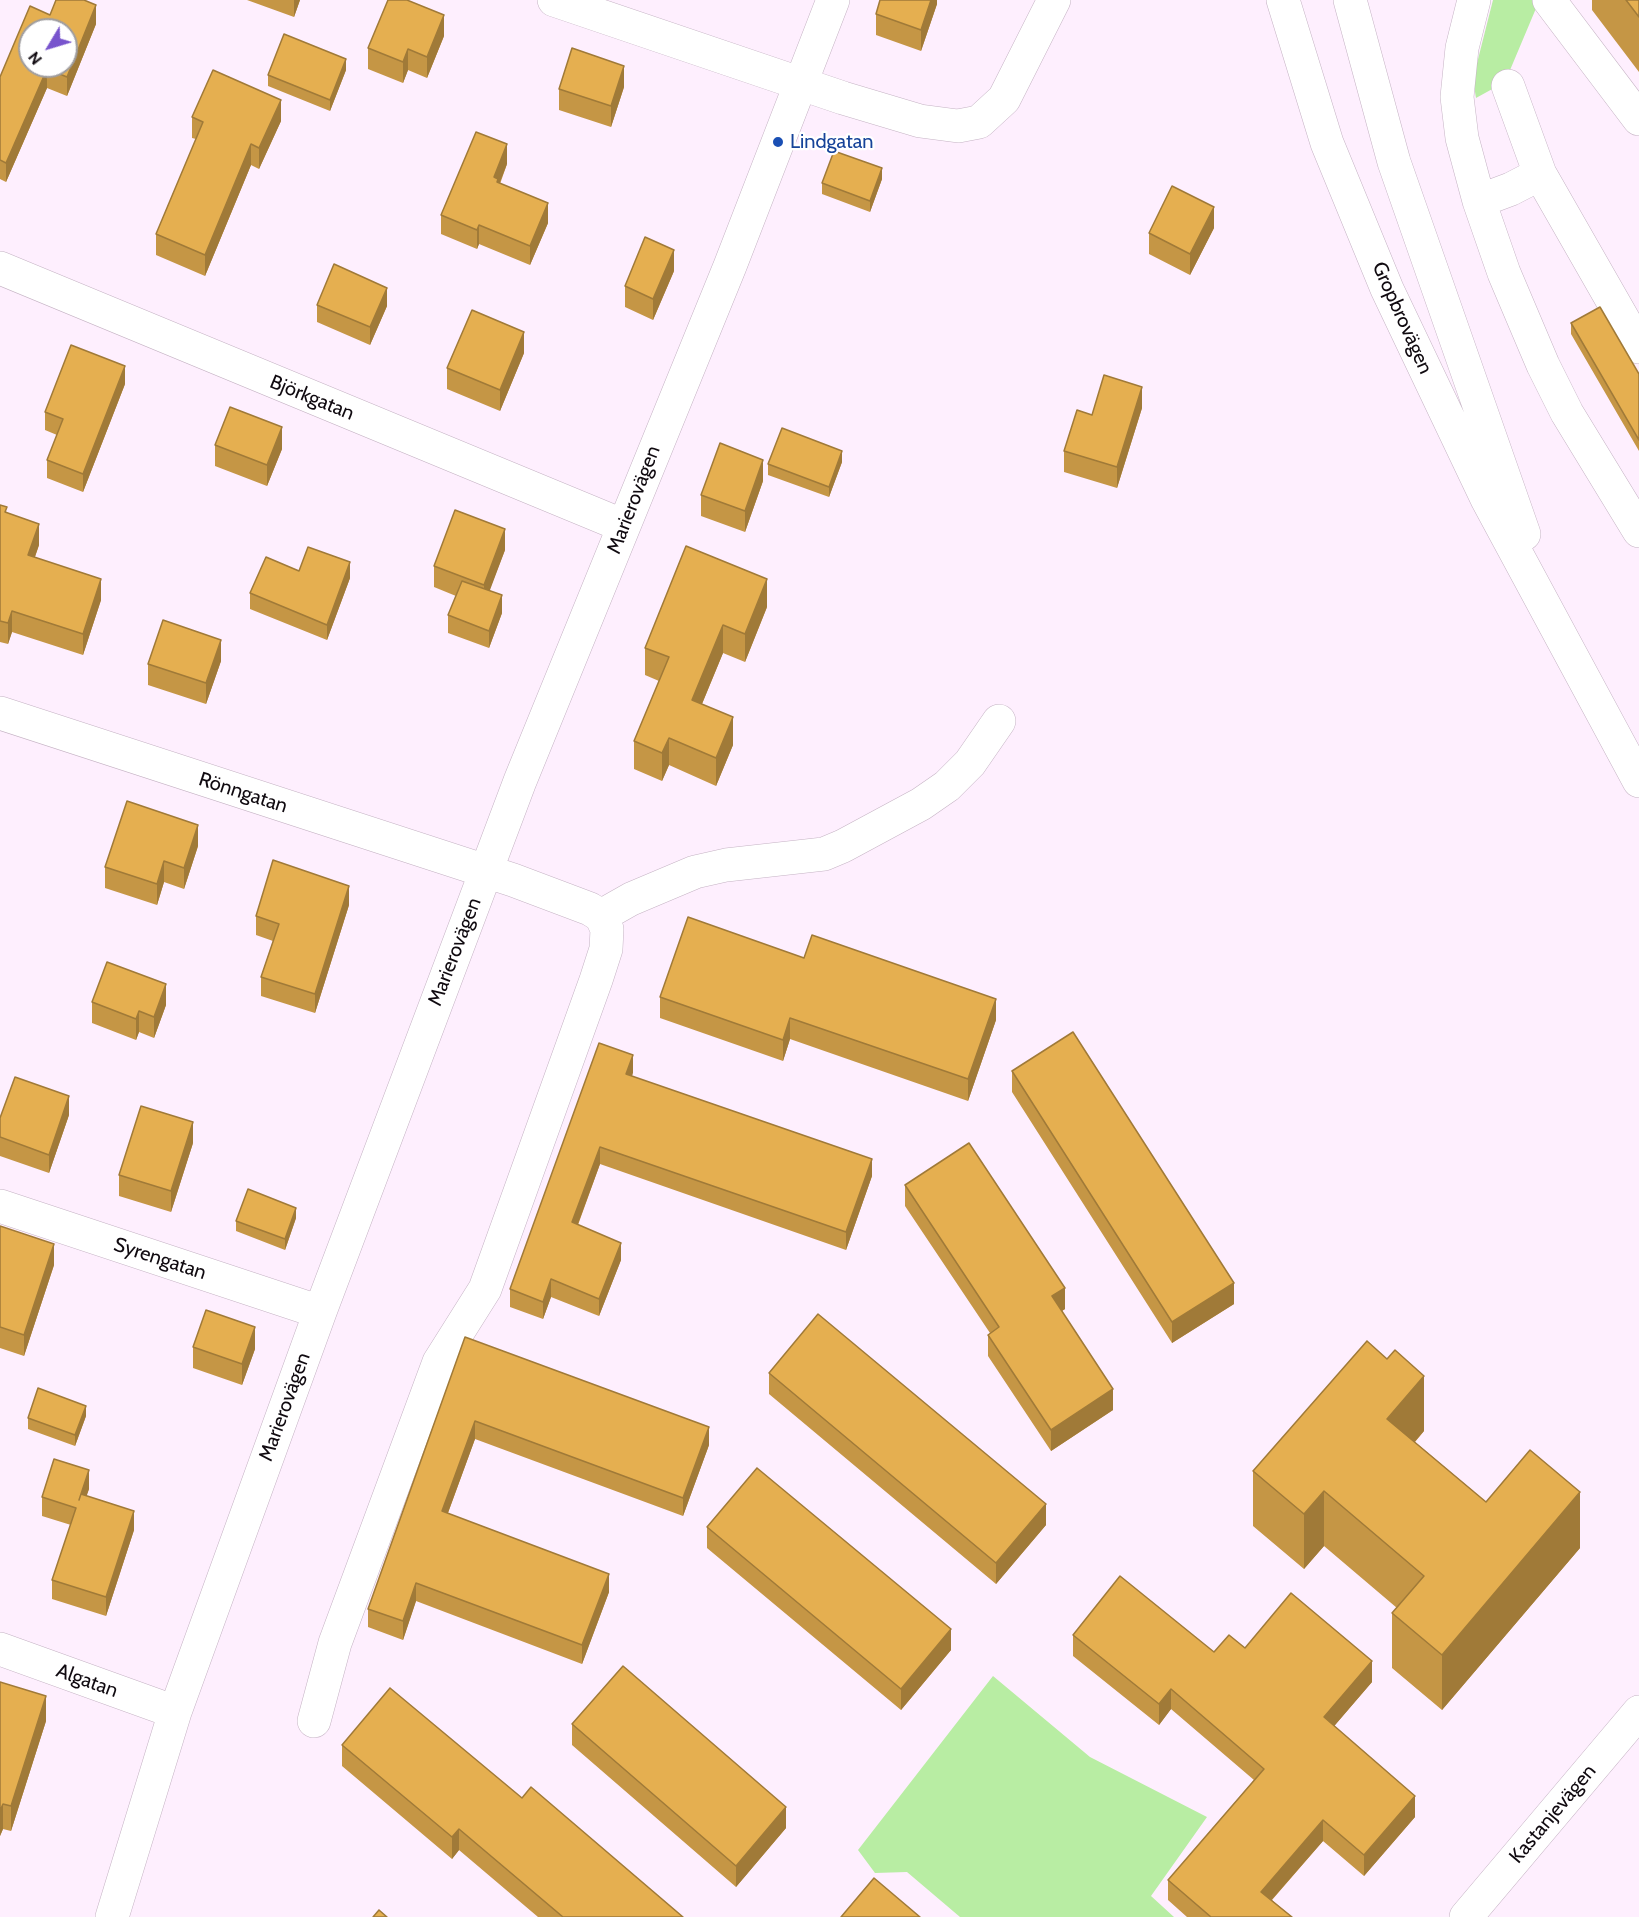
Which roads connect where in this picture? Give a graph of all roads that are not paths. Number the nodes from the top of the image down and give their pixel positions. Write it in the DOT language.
graph roads {
  1 [pos="554,0"];
  2 [pos="833,0"];
  3 [pos="1054,0"];
  4 [pos="1283,0"];
  5 [pos="1350,0"];
  6 [pos="1474,0"];
  7 [pos="1549,0"];
  8 [pos="801,83"];
  9 [pos="1508,86"];
  10 [pos="1639,119"];
  11 [pos="1540,174"];
  12 [pos="1479,201"];
  13 [pos="0,268"];
  14 [pos="1639,347"];
  15 [pos="624,526"];
  16 [pos="1639,531"];
  17 [pos="1554,621"];
  18 [pos="0,713"];
  19 [pos="999,721"];
  20 [pos="1639,781"];
  21 [pos="486,871"];
  22 [pos="601,916"];
  23 [pos="0,1206"];
  24 [pos="320,1312"];
  25 [pos="0,1649"];
  26 [pos="1639,1712"];
  27 [pos="175,1713"];
  28 [pos="314,1721"];
  29 [pos="112,1917"];
  30 [pos="1466,1917"];
  1 -- 8 [label="street"];
  2 -- 8 [label="street, Marierovägen"];
  3 -- 8 [label="street"];
  4 -- 17 [label="street, Gropbrovägen"];
  5 -- 17 [label="street, Gropbrovägen"];
  6 -- 12 [label="street"];
  7 -- 10 [label="street"];
  8 -- 15 [label="street, Marierovägen"];
  9 -- 11 [label="street"];
  11 -- 12 [label="street"];
  11 -- 14 [label="street"];
  12 -- 16 [label="street"];
  13 -- 15 [label="street, Björkgatan"];
  15 -- 21 [label="street, Marierovägen"];
  17 -- 20 [label="street, Gropbrovägen"];
  18 -- 21 [label="street, Rönngatan"];
  19 -- 22 [label="street"];
  21 -- 22 [label="street, Rönngatan"];
  21 -- 24 [label="street, Marierovägen"];
  22 -- 28 [label="street"];
  23 -- 24 [label="street, Syrengatan"];
  24 -- 27 [label="street, Marierovägen"];
  25 -- 27 [label="street, Algatan"];
  26 -- 30 [label="street, Kastanjevägen"];
  27 -- 29 [label="street, Marierovägen"];
}
